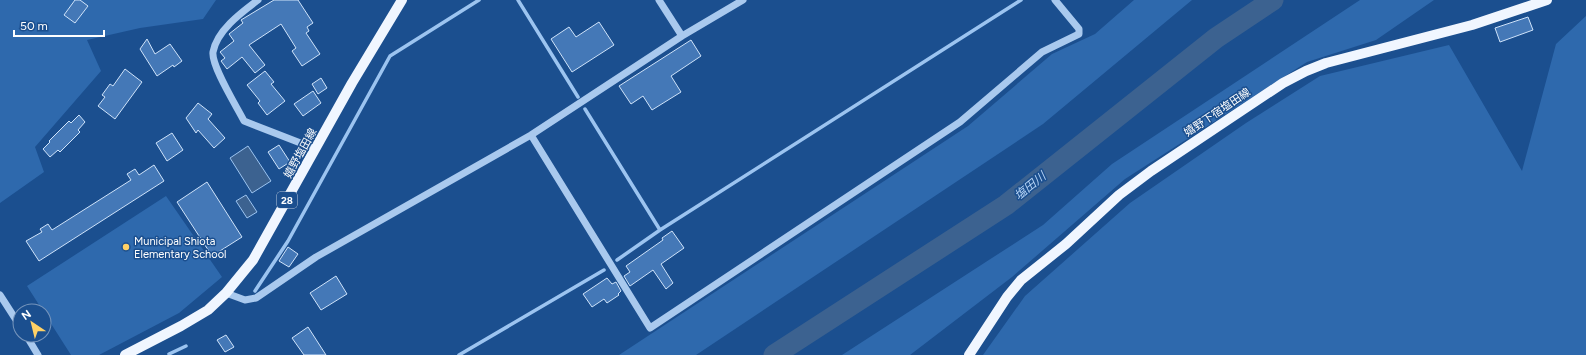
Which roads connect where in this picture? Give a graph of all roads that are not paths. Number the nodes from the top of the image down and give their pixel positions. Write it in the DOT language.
graph roads {
  1 [pos="258,0"];
  2 [pos="402,0"];
  3 [pos="659,0"];
  4 [pos="743,0"];
  5 [pos="1055,0"];
  6 [pos="1547,0"];
  7 [pos="682,36"];
  8 [pos="531,135"];
  9 [pos="316,148"];
  10 [pos="226,293"];
  11 [pos="0,295"];
  12 [pos="12,314"];
  13 [pos="31,343"];
  14 [pos="38,355"];
  15 [pos="125,355"];
  16 [pos="969,355"];
  1 -- 9 [label="street"];
  2 -- 9 [label="main road, 嬉野塩田線 / 28"];
  3 -- 7 [label="street"];
  4 -- 7 [label="street"];
  5 -- 8 [label="street"];
  6 -- 16 [label="main road, 嬉野下宿塩田線"];
  7 -- 8 [label="street"];
  8 -- 10 [label="street"];
  9 -- 10 [label="main road, 嬉野塩田線 / 28"];
  10 -- 15 [label="main road, 嬉野塩田線 / 28"];
  11 -- 12 [label="street"];
  13 -- 14 [label="street"];
}
